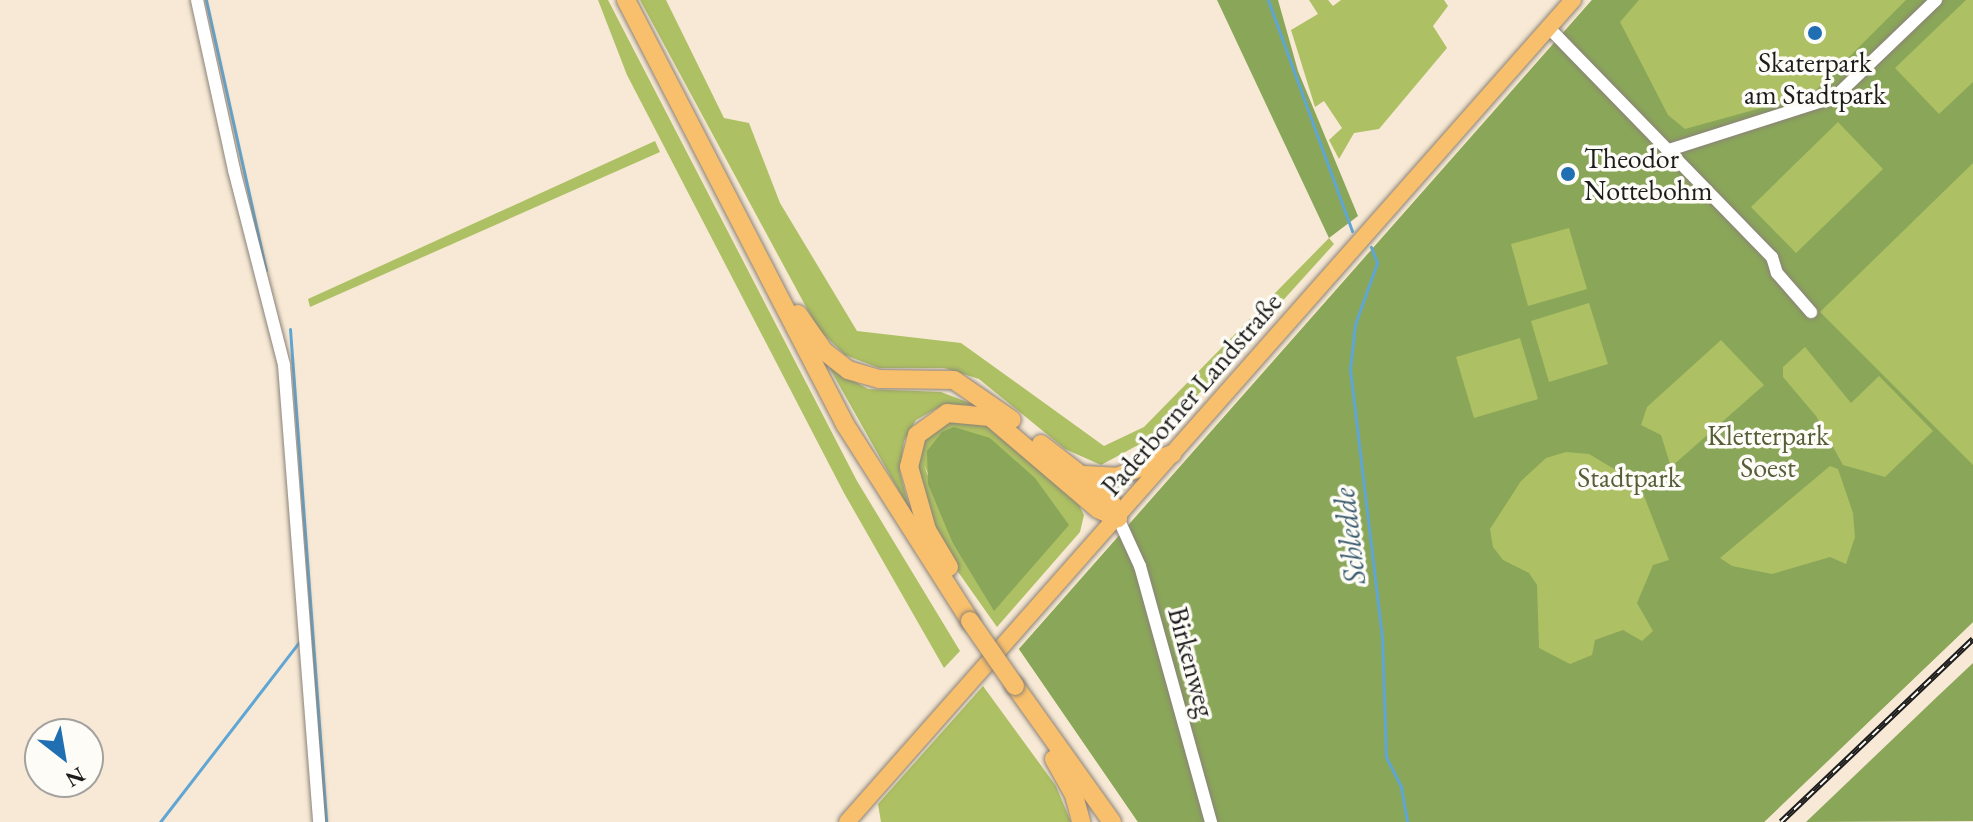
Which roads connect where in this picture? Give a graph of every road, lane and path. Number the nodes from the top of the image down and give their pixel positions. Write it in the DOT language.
graph roads {
  1 [pos="197,0"];
  2 [pos="626,0"];
  3 [pos="1573,0"];
  4 [pos="1936,0"];
  5 [pos="1549,28"];
  6 [pos="1669,150"];
  7 [pos="779,301"];
  8 [pos="1811,312"];
  9 [pos="1172,454"];
  10 [pos="1081,475"];
  11 [pos="1118,518"];
  12 [pos="965,613"];
  13 [pos="1036,716"];
  14 [pos="319,822"];
  15 [pos="847,822"];
  16 [pos="1081,822"];
  17 [pos="1112,822"];
  18 [pos="1211,822"];
  1 -- 14 [label="street"];
  2 -- 7 [label="highway"];
  3 -- 5 [label="main road, Paderborner Landstraße"];
  4 -- 6 [label="street"];
  5 -- 6 [label="street"];
  5 -- 9 [label="main road, Paderborner Landstraße"];
  6 -- 8 [label="street"];
  7 -- 10 [label="highway"];
  7 -- 12 [label="highway"];
  9 -- 10 [label="highway"];
  9 -- 11 [label="main road, Paderborner Landstraße"];
  10 -- 11 [label="highway"];
  11 -- 12 [label="highway"];
  11 -- 15 [label="main road, Paderborner Landstraße"];
  11 -- 18 [label="street, Birkenweg"];
  12 -- 13 [label="highway, bridge"];
  13 -- 16 [label="highway"];
  13 -- 17 [label="highway"];
}
